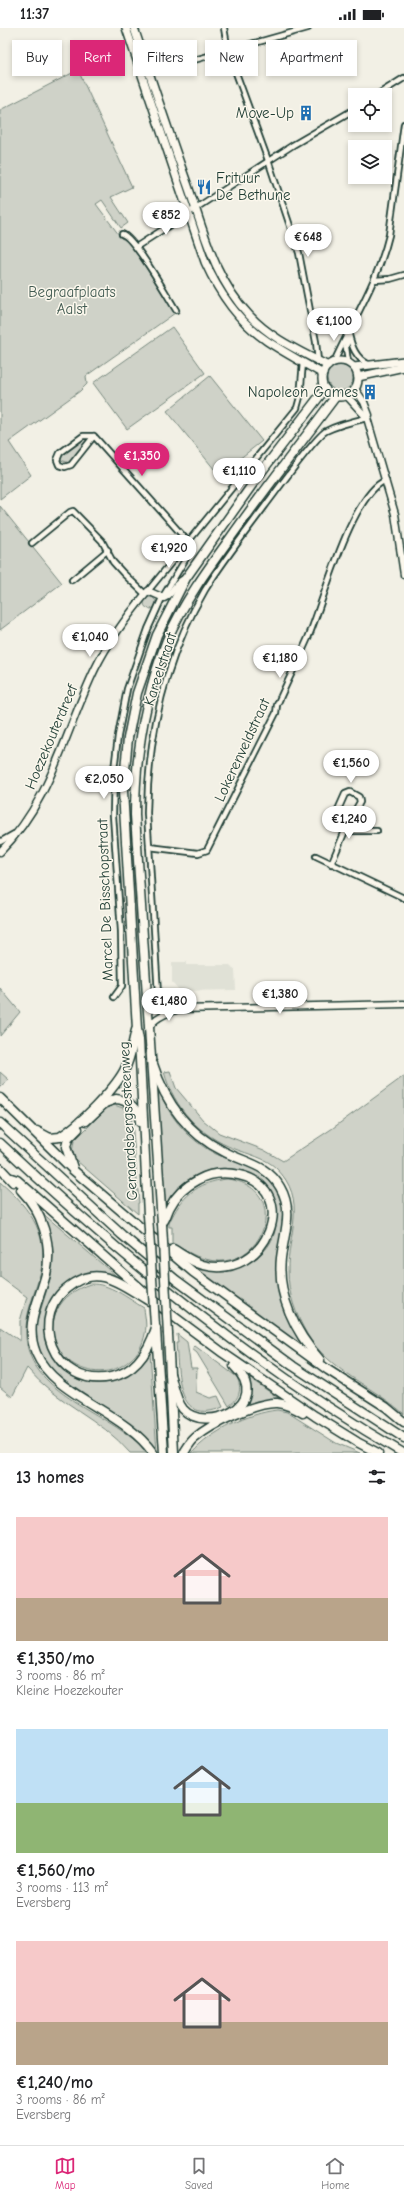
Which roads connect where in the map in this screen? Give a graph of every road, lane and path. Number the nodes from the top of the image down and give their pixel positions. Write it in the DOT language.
graph roads {
  1 [pos="126,28"];
  2 [pos="134,28"];
  3 [pos="224,28"];
  4 [pos="308,28"];
  5 [pos="137,40"];
  6 [pos="226,40"];
  7 [pos="258,42"];
  8 [pos="133,44"];
  9 [pos="147,76"];
  10 [pos="237,76"];
  11 [pos="404,78"];
  12 [pos="388,88"];
  13 [pos="348,113"];
  14 [pos="404,124"];
  15 [pos="269,163"];
  16 [pos="191,210"];
  17 [pos="122,234"];
  18 [pos="136,247"];
  19 [pos="404,275"];
  20 [pos="374,280"];
  21 [pos="176,310"];
  22 [pos="349,333"];
  23 [pos="318,361"];
  24 [pos="404,361"];
  25 [pos="303,362"];
  26 [pos="348,362"];
  27 [pos="331,364"];
  28 [pos="373,366"];
  29 [pos="354,367"];
  30 [pos="404,367"];
  31 [pos="323,374"];
  32 [pos="358,377"];
  33 [pos="325,389"];
  34 [pos="355,389"];
  35 [pos="346,395"];
  36 [pos="336,396"];
  37 [pos="367,418"];
  38 [pos="94,436"];
  39 [pos="386,480"];
  40 [pos="188,542"];
  41 [pos="32,543"];
  42 [pos="108,550"];
  43 [pos="404,575"];
  44 [pos="186,578"];
  45 [pos="72,580"];
  46 [pos="147,592"];
  47 [pos="162,598"];
  48 [pos="349,821"];
  49 [pos="349,830"];
  50 [pos="376,831"];
  51 [pos="16,833"];
  52 [pos="0,842"];
  53 [pos="149,847"];
  54 [pos="0,853"];
  55 [pos="316,856"];
  56 [pos="331,864"];
  57 [pos="404,898"];
  58 [pos="114,997"];
  59 [pos="147,999"];
  60 [pos="156,1002"];
  61 [pos="402,1002"];
  62 [pos="181,1008"];
  63 [pos="137,1029"];
  64 [pos="149,1030"];
  65 [pos="150,1053"];
  66 [pos="0,1098"];
  67 [pos="0,1123"];
  68 [pos="30,1128"];
  69 [pos="142,1132"];
  70 [pos="0,1143"];
  71 [pos="0,1168"];
  72 [pos="73,1170"];
  73 [pos="11,1178"];
  74 [pos="162,1224"];
  75 [pos="159,1242"];
  76 [pos="165,1310"];
  77 [pos="155,1327"];
  78 [pos="223,1353"];
  79 [pos="328,1370"];
  80 [pos="170,1374"];
  81 [pos="315,1416"];
  82 [pos="404,1422"];
  83 [pos="404,1438"];
  84 [pos="153,1453"];
  85 [pos="164,1453"];
  86 [pos="174,1453"];
  87 [pos="184,1453"];
  88 [pos="378,1453"];
  89 [pos="403,1453"];
  1 -- 8 [label="main road"];
  2 -- 5 [label="main road"];
  3 -- 6 [label="street"];
  4 -- 7 [label="street"];
  9 -- 16 [label="main road"];
  10 -- 15 [label="street"];
  11 -- 12 [label="street"];
  13 -- 15 [label="street"];
  14 -- 20 [label="street"];
  15 -- 16 [label="street"];
  15 -- 23 [label="street"];
  16 -- 18 [label="street"];
  16 -- 23 [label="main road"];
  16 -- 25 [label="main road"];
  17 -- 18 [label="street"];
  18 -- 21 [label="street"];
  19 -- 20 [label="street"];
  20 -- 22 [label="street"];
  22 -- 26 [label="street"];
  22 -- 27 [label="street"];
  22 -- 28 [label="street"];
  23 -- 27 [label="main road"];
  24 -- 28 [label="main road"];
  25 -- 31 [label="main road"];
  25 -- 40 [label="street, Hoezekouterdreef"];
  26 -- 27 [label="main road"];
  26 -- 29 [label="main road"];
  27 -- 31 [label="main road"];
  28 -- 29 [label="main road"];
  29 -- 32 [label="main road"];
  30 -- 32 [label="main road"];
  31 -- 33 [label="main road"];
  32 -- 34 [label="main road"];
  33 -- 36 [label="main road"];
  33 -- 44 [label="highway, Geraardsbergsesteenweg"];
  34 -- 35 [label="main road"];
  34 -- 37 [label="street"];
  35 -- 36 [label="main road"];
  35 -- 37 [label="street"];
  36 -- 59 [label="highway, Geraardsbergsesteenweg"];
  37 -- 39 [label="street"];
  37 -- 53 [label="street, Kareelstraat"];
  38 -- 38 [label="street"];
  38 -- 40 [label="street"];
  39 -- 43 [label="street"];
  39 -- 53 [label="street, Lokerenveldstraat"];
  40 -- 46 [label="street, Hoezekouterdreef"];
  40 -- 47 [label="street"];
  41 -- 42 [label="street"];
  42 -- 45 [label="street"];
  42 -- 46 [label="street"];
  44 -- 47 [label="street"];
  44 -- 63 [label="highway, Geraardsbergsesteenweg"];
  46 -- 47 [label="street"];
  46 -- 51 [label="street, Hoezekouterdreef"];
  47 -- 58 [label="street, Marcel De Bisschopstraat"];
  48 -- 48 [label="street"];
  48 -- 49 [label="street"];
  49 -- 50 [label="street"];
  49 -- 56 [label="street"];
  51 -- 52 [label="street, Hoezekouterdreef"];
  51 -- 54 [label="street, Hoezekouterdreef"];
  53 -- 60 [label="street, Kareelstraat"];
  55 -- 56 [label="street"];
  56 -- 57 [label="street"];
  59 -- 60 [label="street"];
  59 -- 64 [label="highway, Geraardsbergsesteenweg"];
  60 -- 62 [label="street"];
  61 -- 62 [label="street"];
  62 -- 64 [label="street"];
  63 -- 68 [label="highway"];
  63 -- 69 [label="highway, Geraardsbergsesteenweg"];
  64 -- 65 [label="highway, Geraardsbergsesteenweg"];
  65 -- 74 [label="highway, Geraardsbergsesteenweg"];
  65 -- 79 [label="highway"];
  66 -- 68 [label="highway"];
  67 -- 83 [label="highway"];
  68 -- 72 [label="highway"];
  69 -- 72 [label="highway"];
  69 -- 77 [label="highway, Geraardsbergsesteenweg, bridge"];
  70 -- 89 [label="highway"];
  71 -- 73 [label="highway"];
  72 -- 75 [label="highway"];
  73 -- 76 [label="highway"];
  73 -- 84 [label="highway"];
  74 -- 75 [label="highway"];
  74 -- 80 [label="highway, Geraardsbergsesteenweg, bridge"];
  75 -- 79 [label="highway"];
  76 -- 77 [label="highway"];
  76 -- 78 [label="highway"];
  77 -- 85 [label="highway, Geraardsbergsesteenweg"];
  78 -- 80 [label="highway"];
  78 -- 81 [label="highway"];
  79 -- 82 [label="highway"];
  80 -- 86 [label="highway, Geraardsbergsesteenweg"];
  81 -- 87 [label="highway"];
  81 -- 88 [label="highway"];
}
